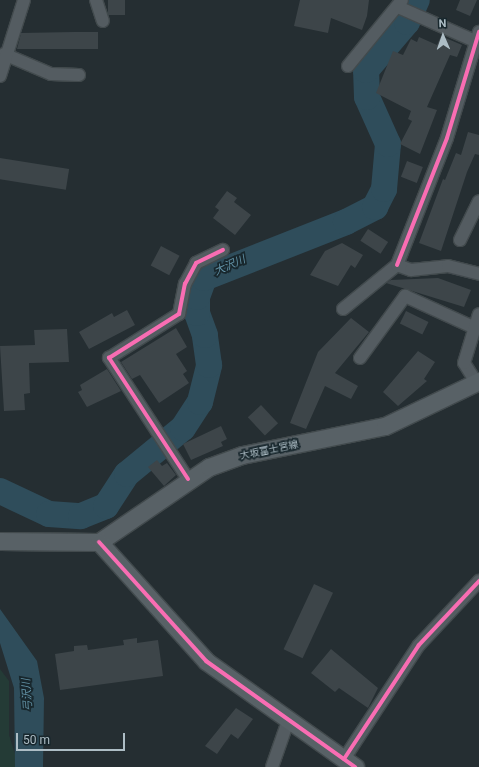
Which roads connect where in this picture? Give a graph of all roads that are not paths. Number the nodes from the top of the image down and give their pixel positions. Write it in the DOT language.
graph roads {
  1 [pos="24,0"];
  2 [pos="96,0"];
  3 [pos="401,6"];
  4 [pos="103,21"];
  5 [pos="477,37"];
  6 [pos="4,54"];
  7 [pos="348,66"];
  8 [pos="79,75"];
  9 [pos="0,76"];
  10 [pos="478,208"];
  11 [pos="460,240"];
  12 [pos="223,250"];
  13 [pos="397,265"];
  14 [pos="479,274"];
  15 [pos="343,309"];
  16 [pos="479,314"];
  17 [pos="475,328"];
  18 [pos="360,358"];
  19 [pos="478,381"];
  20 [pos="188,479"];
  21 [pos="0,541"];
  22 [pos="99,542"];
  23 [pos="479,581"];
  24 [pos="288,721"];
  25 [pos="349,763"];
  26 [pos="272,767"];
  1 -- 6 [label="street"];
  2 -- 4 [label="street"];
  3 -- 5 [label="street"];
  3 -- 7 [label="street"];
  5 -- 13 [label="street"];
  6 -- 8 [label="street"];
  6 -- 9 [label="street"];
  10 -- 11 [label="street"];
  12 -- 20 [label="street"];
  13 -- 14 [label="street"];
  13 -- 15 [label="street"];
  16 -- 17 [label="street"];
  17 -- 18 [label="street"];
  17 -- 19 [label="street"];
  19 -- 20 [label="main road, 大坂富士宮線"];
  20 -- 22 [label="main road, 大坂富士宮線"];
  21 -- 22 [label="main road"];
  22 -- 24 [label="main road"];
  23 -- 25 [label="street"];
  24 -- 25 [label="main road"];
  24 -- 26 [label="street"];
}
